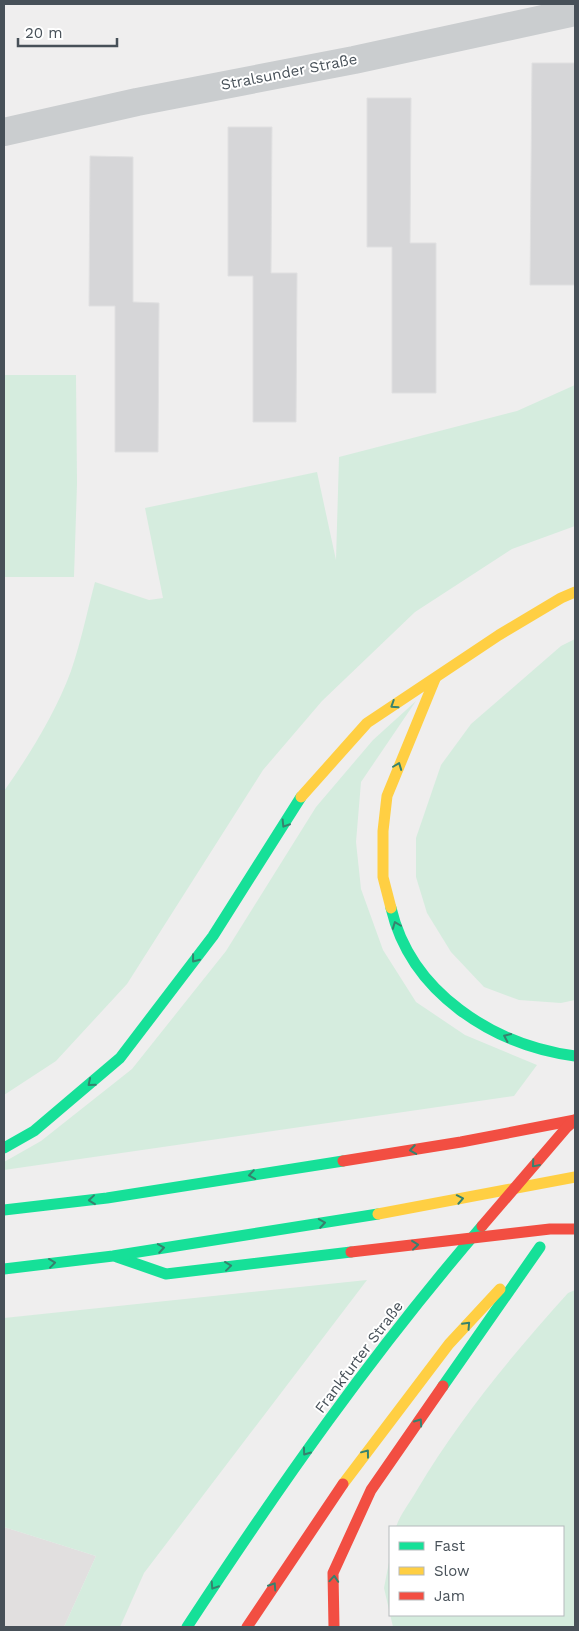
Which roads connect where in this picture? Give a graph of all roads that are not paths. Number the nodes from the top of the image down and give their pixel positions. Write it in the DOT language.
graph roads {
  1 [pos="575,12"];
  2 [pos="529,13"];
  3 [pos="4,132"];
  4 [pos="575,592"];
  5 [pos="435,679"];
  6 [pos="575,1056"];
  7 [pos="573,1122"];
  8 [pos="4,1148"];
  9 [pos="575,1177"];
  10 [pos="4,1210"];
  11 [pos="575,1216"];
  12 [pos="575,1229"];
  13 [pos="540,1247"];
  14 [pos="113,1256"];
  15 [pos="4,1269"];
  16 [pos="187,1627"];
  17 [pos="247,1627"];
  18 [pos="334,1627"];
  1 -- 2 [label="street, Stralsunder Straße"];
  2 -- 3 [label="street, Stralsunder Straße"];
  4 -- 5 [label="main road"];
  6 -- 5 [label="main road, one-way"];
  5 -- 8 [label="main road, one-way"];
  7 -- 10 [label="main road, one-way"];
  7 -- 16 [label="main road, Frankfurter Straße, one-way"];
  14 -- 9 [label="main road, one-way"];
  11 -- 13 [label="main road"];
  14 -- 12 [label="main road, one-way"];
  17 -- 13 [label="main road, one-way"];
  18 -- 13 [label="main road, one-way"];
  15 -- 14 [label="main road, one-way"];
}
